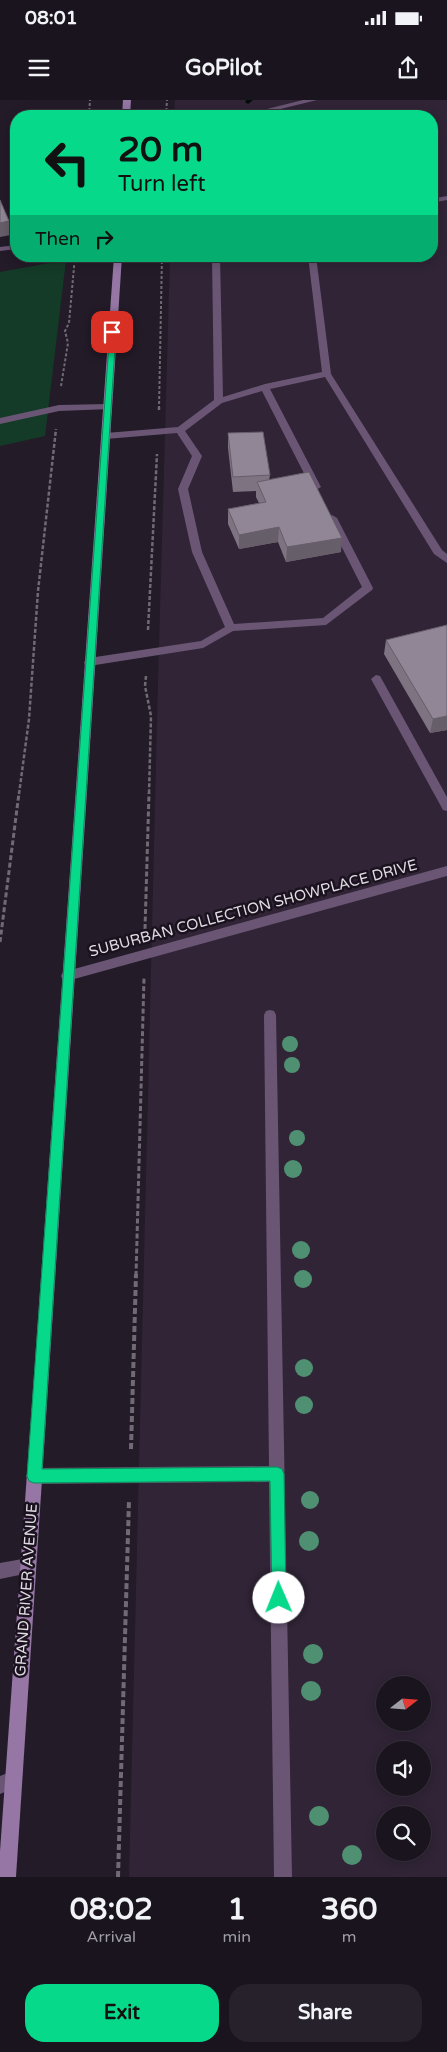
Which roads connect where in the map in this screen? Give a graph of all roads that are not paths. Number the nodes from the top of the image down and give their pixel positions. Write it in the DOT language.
graph roads {
  1 [pos="313,100"];
  2 [pos="269,110"];
  3 [pos="118,262"];
  4 [pos="216,262"];
  5 [pos="313,262"];
  6 [pos="327,374"];
  7 [pos="265,387"];
  8 [pos="219,401"];
  9 [pos="108,407"];
  10 [pos="0,421"];
  11 [pos="180,430"];
  12 [pos="106,436"];
  13 [pos="447,560"];
  14 [pos="231,628"];
  15 [pos="89,662"];
  16 [pos="376,679"];
  17 [pos="447,807"];
  18 [pos="447,871"];
  19 [pos="68,976"];
  20 [pos="270,1015"];
  21 [pos="277,1474"];
  22 [pos="34,1476"];
  23 [pos="28,1566"];
  24 [pos="0,1571"];
  25 [pos="6,1782"];
  26 [pos="7,1877"];
  27 [pos="283,1877"];
  1 -- 2 [label="lane"];
  3 -- 9 [label="main road, GRAND RIVER AVENUE"];
  4 -- 8 [label="lane"];
  5 -- 6 [label="lane"];
  6 -- 7 [label="lane"];
  6 -- 13 [label="lane"];
  7 -- 8 [label="lane"];
  7 -- 14 [label="lane"];
  8 -- 11 [label="lane"];
  9 -- 10 [label="lane"];
  9 -- 12 [label="main road, GRAND RIVER AVENUE"];
  11 -- 12 [label="lane"];
  11 -- 14 [label="lane"];
  12 -- 15 [label="main road, GRAND RIVER AVENUE"];
  14 -- 15 [label="lane"];
  15 -- 19 [label="main road, GRAND RIVER AVENUE"];
  16 -- 17 [label="lane"];
  18 -- 19 [label="lane, SUBURBAN COLLECTION SHOWPLACE DRIVE"];
  19 -- 22 [label="main road, GRAND RIVER AVENUE"];
  20 -- 21 [label="lane"];
  21 -- 22 [label="lane"];
  21 -- 27 [label="lane"];
  22 -- 23 [label="main road, GRAND RIVER AVENUE"];
  23 -- 24 [label="lane"];
  23 -- 25 [label="main road, GRAND RIVER AVENUE"];
  25 -- 26 [label="main road, GRAND RIVER AVENUE"];
}
